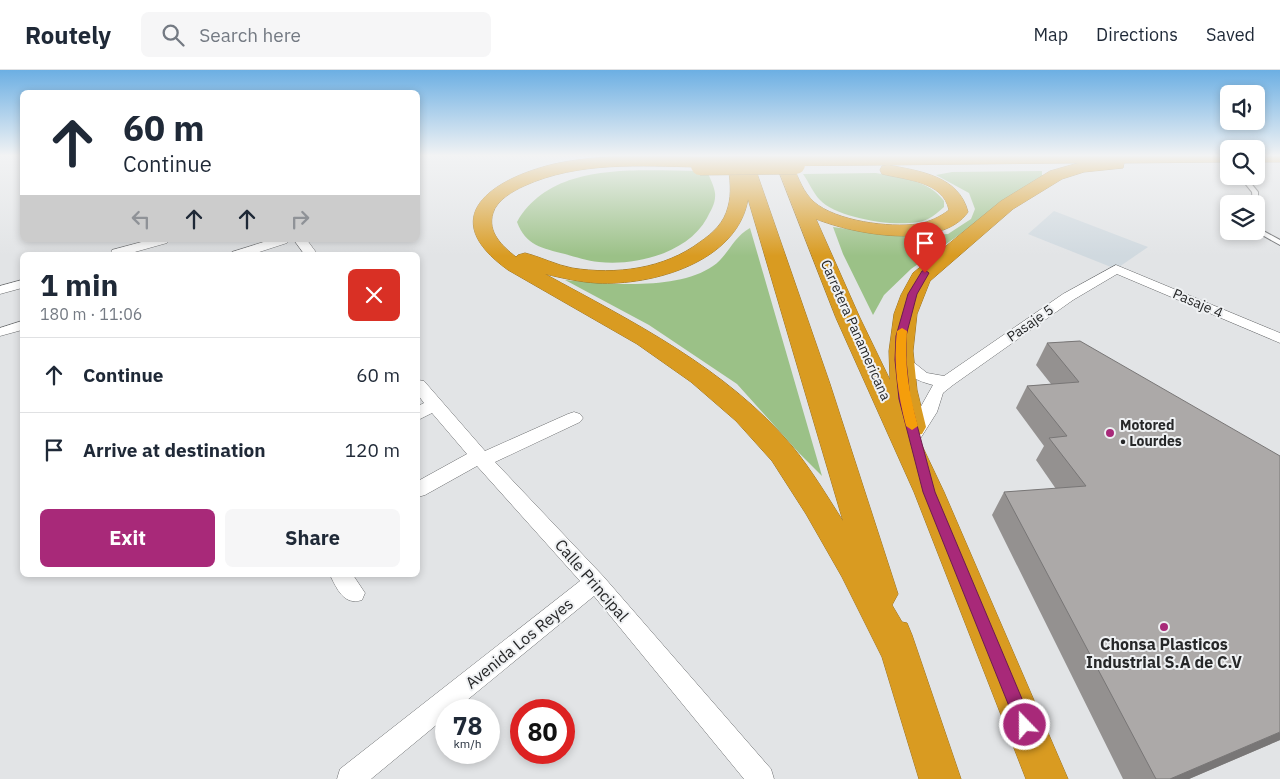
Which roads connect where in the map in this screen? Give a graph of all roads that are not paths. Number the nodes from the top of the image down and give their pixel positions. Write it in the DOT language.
graph roads {
  1 [pos="506,189"];
  2 [pos="518,189"];
  3 [pos="739,189"];
  4 [pos="754,189"];
  5 [pos="798,189"];
  6 [pos="799,189"];
  7 [pos="944,189"];
  8 [pos="1034,189"];
  9 [pos="1265,234"];
  10 [pos="156,242"];
  11 [pos="277,242"];
  12 [pos="302,242"];
  13 [pos="1280,243"];
  14 [pos="121,252"];
  15 [pos="246,252"];
  16 [pos="310,252"];
  17 [pos="1116,269"];
  18 [pos="20,285"];
  19 [pos="0,290"];
  20 [pos="20,326"];
  21 [pos="2,332"];
  22 [pos="1280,338"];
  23 [pos="901,360"];
  24 [pos="947,381"];
  25 [pos="420,391"];
  26 [pos="426,409"];
  27 [pos="574,418"];
  28 [pos="914,435"];
  29 [pos="481,458"];
  30 [pos="420,489"];
  31 [pos="929,492"];
  32 [pos="342,577"];
  33 [pos="595,582"];
  34 [pos="354,593"];
  35 [pos="899,652"];
  36 [pos="359,776"];
  37 [pos="761,779"];
  38 [pos="940,779"];
  39 [pos="1047,779"];
  1 -- 35 [label="highway"];
  2 -- 3 [label="highway"];
  4 -- 35 [label="highway"];
  5 -- 7 [label="highway"];
  6 -- 31 [label="highway, Carretera Panamericana"];
  8 -- 23 [label="highway"];
  9 -- 13 [label="lane"];
  10 -- 14 [label="street"];
  11 -- 15 [label="street"];
  12 -- 16 [label="street"];
  17 -- 22 [label="street, Pasaje 4"];
  17 -- 24 [label="street, Pasaje 5"];
  18 -- 19 [label="street"];
  20 -- 21 [label="street"];
  23 -- 24 [label="street"];
  23 -- 28 [label="highway"];
  24 -- 28 [label="street, Pasaje 5"];
  25 -- 26 [label="street, Calle Principal"];
  26 -- 29 [label="street, Calle Principal"];
  27 -- 29 [label="street"];
  28 -- 31 [label="highway"];
  29 -- 30 [label="street"];
  29 -- 33 [label="street, Calle Principal"];
  31 -- 39 [label="highway, Carretera Panamericana"];
  32 -- 34 [label="street"];
  33 -- 36 [label="street, Avenida Los Reyes"];
  33 -- 37 [label="street, Calle Principal"];
  35 -- 38 [label="highway"];
}
